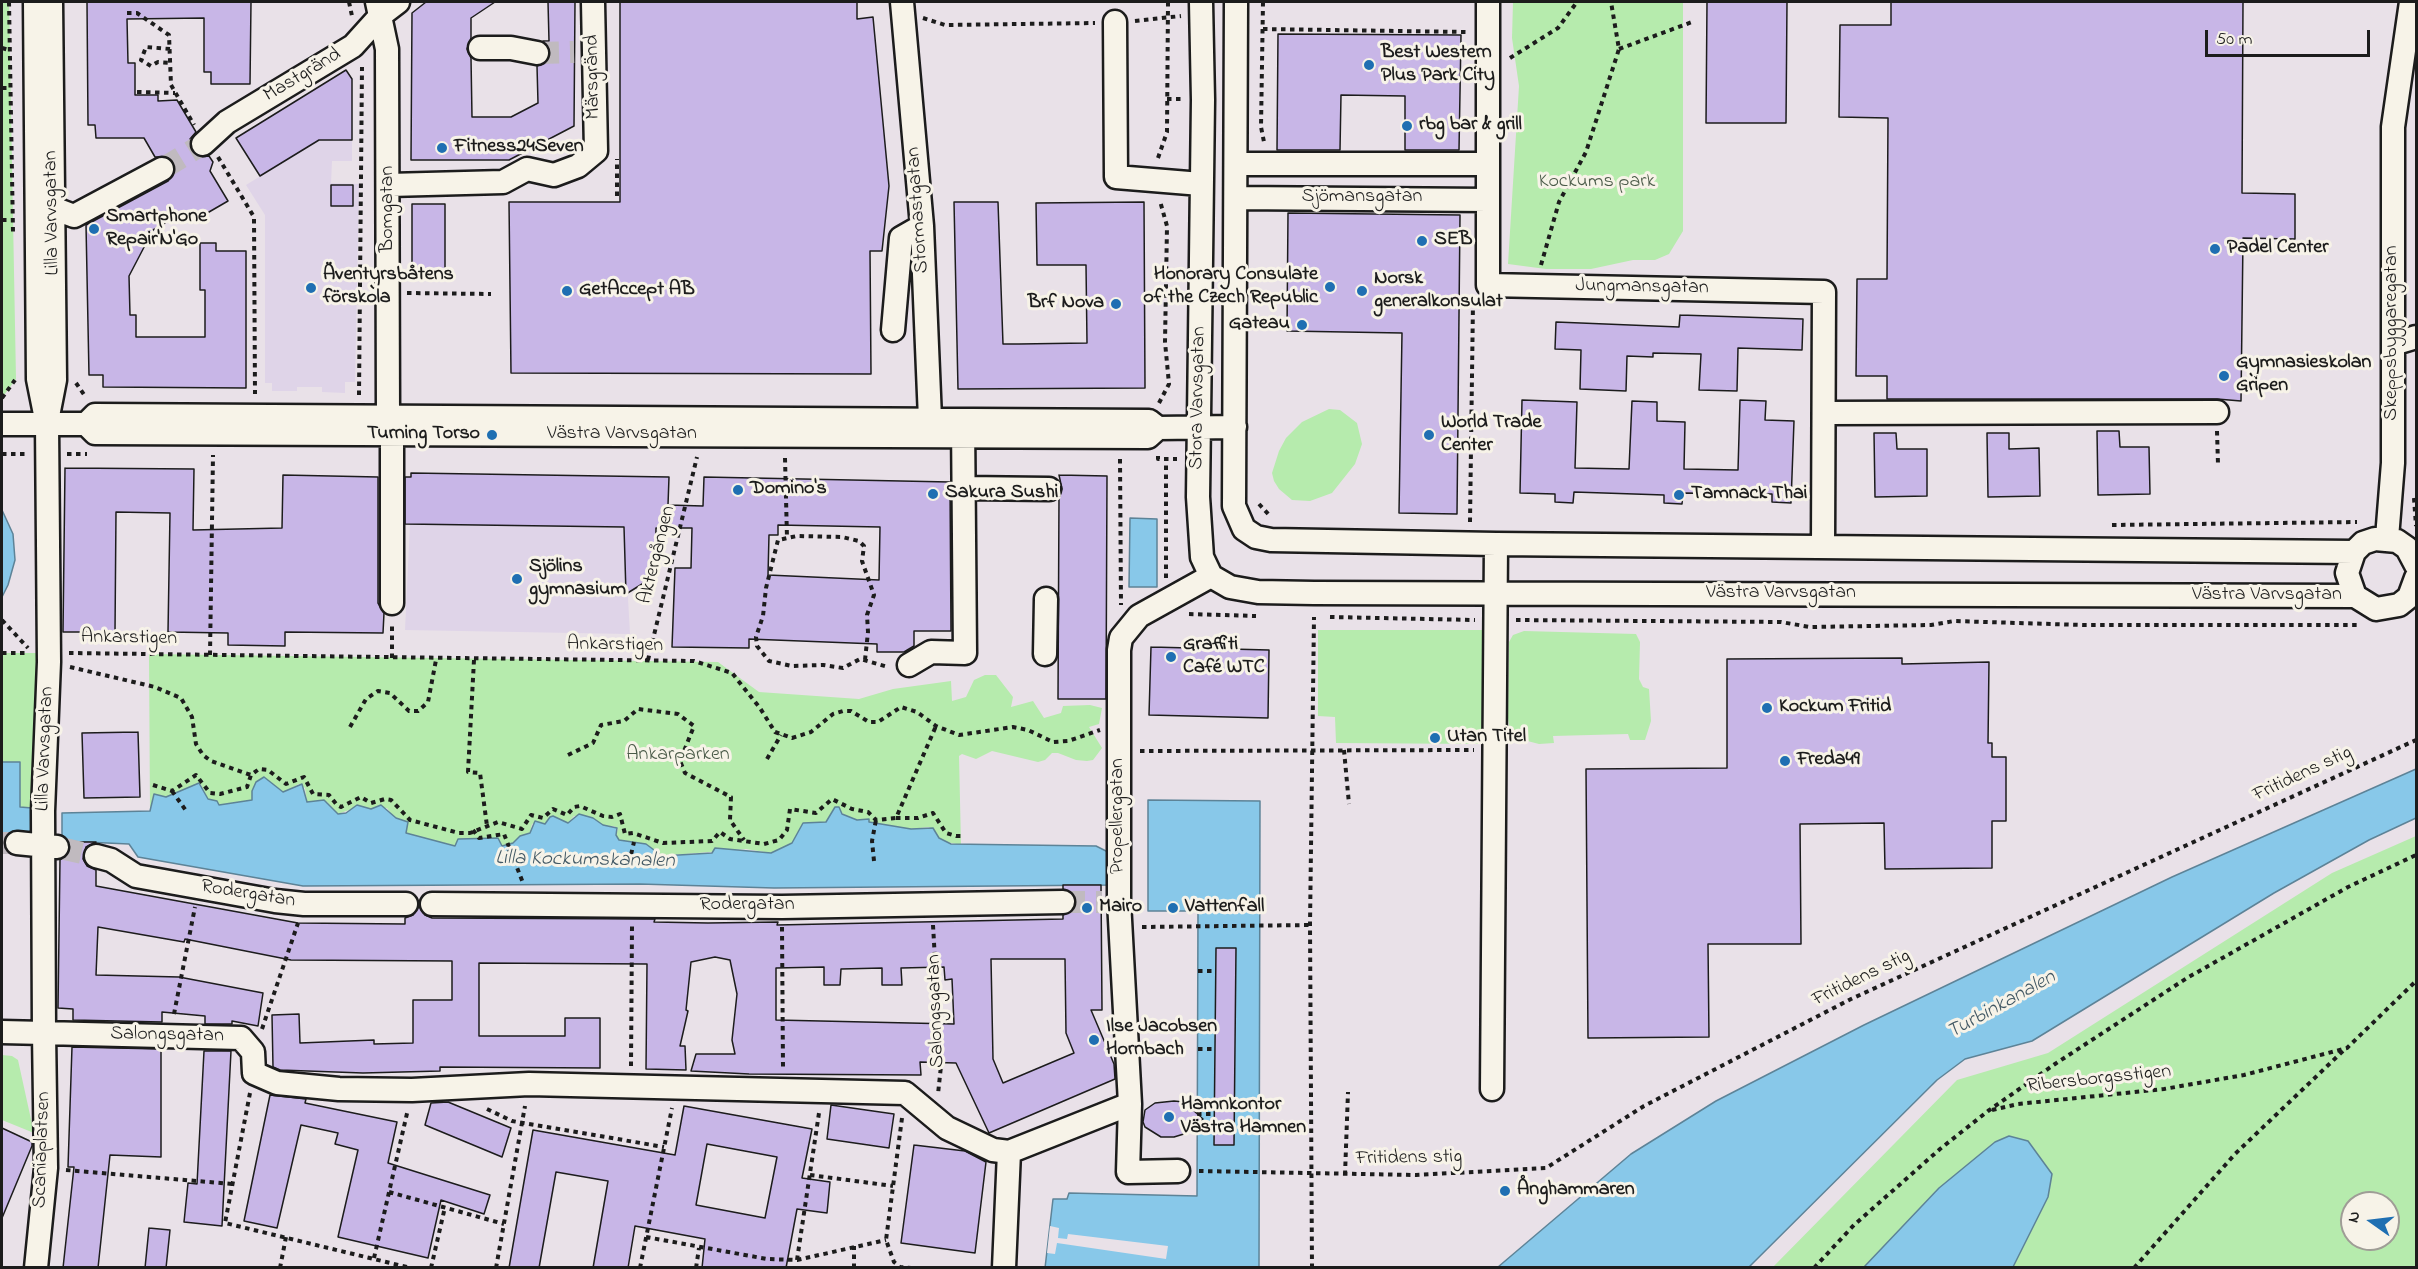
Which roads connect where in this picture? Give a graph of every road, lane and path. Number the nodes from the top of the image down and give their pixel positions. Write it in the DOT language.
graph roads {
  1 [pos="9,2"];
  2 [pos="34,2"];
  3 [pos="51,2"];
  4 [pos="349,2"];
  5 [pos="593,2"];
  6 [pos="1168,2"];
  7 [pos="1201,2"];
  8 [pos="1236,2"];
  9 [pos="1488,2"];
  10 [pos="1577,2"];
  11 [pos="1611,2"];
  12 [pos="2411,2"];
  13 [pos="385,6"];
  14 [pos="902,7"];
  15 [pos="127,13"];
  16 [pos="1167,18"];
  17 [pos="1115,22"];
  18 [pos="1692,22"];
  19 [pos="1263,29"];
  20 [pos="1488,33"];
  21 [pos="358,40"];
  22 [pos="480,48"];
  23 [pos="170,49"];
  24 [pos="1619,49"];
  25 [pos="2,50"];
  26 [pos="9,50"];
  27 [pos="537,52"];
  28 [pos="1505,61"];
  29 [pos="171,63"];
  30 [pos="2416,72"];
  31 [pos="2,88"];
  32 [pos="137,92"];
  33 [pos="176,93"];
  34 [pos="2393,127"];
  35 [pos="205,142"];
  36 [pos="617,150"];
  37 [pos="1236,164"];
  38 [pos="1488,164"];
  39 [pos="162,169"];
  40 [pos="1158,180"];
  41 [pos="1201,184"];
  42 [pos="389,185"];
  43 [pos="616,196"];
  44 [pos="1236,198"];
  45 [pos="1488,200"];
  46 [pos="53,208"];
  47 [pos="2,220"];
  48 [pos="12,220"];
  49 [pos="922,226"];
  50 [pos="1539,275"];
  51 [pos="1488,285"];
  52 [pos="389,294"];
  53 [pos="491,294"];
  54 [pos="893,330"];
  55 [pos="2416,337"];
  56 [pos="2393,344"];
  57 [pos="16,379"];
  58 [pos="2,398"];
  59 [pos="255,398"];
  60 [pos="359,399"];
  61 [pos="2217,412"];
  62 [pos="1824,413"];
  63 [pos="930,419"];
  64 [pos="2,424"];
  65 [pos="47,424"];
  66 [pos="390,426"];
  67 [pos="1235,427"];
  68 [pos="963,428"];
  69 [pos="1158,428"];
  70 [pos="1199,428"];
  71 [pos="213,454"];
  72 [pos="698,456"];
  73 [pos="785,457"];
  74 [pos="1120,459"];
  75 [pos="1166,459"];
  76 [pos="2218,464"];
  77 [pos="965,488"];
  78 [pos="1049,489"];
  79 [pos="1257,500"];
  80 [pos="1273,519"];
  81 [pos="1470,523"];
  82 [pos="787,538"];
  83 [pos="2387,538"];
  84 [pos="1496,544"];
  85 [pos="1823,547"];
  86 [pos="2354,552"];
  87 [pos="1210,576"];
  88 [pos="2416,579"];
  89 [pos="1494,594"];
  90 [pos="2355,596"];
  91 [pos="1046,599"];
  92 [pos="392,603"];
  93 [pos="1314,617"];
  94 [pos="2,620"];
  95 [pos="1121,638"];
  96 [pos="1046,654"];
  97 [pos="210,655"];
  98 [pos="43,656"];
  99 [pos="392,658"];
  100 [pos="436,660"];
  101 [pos="474,660"];
  102 [pos="648,660"];
  103 [pos="866,660"];
  104 [pos="909,665"];
  105 [pos="936,726"];
  106 [pos="1118,726"];
  107 [pos="350,728"];
  108 [pos="781,735"];
  109 [pos="2416,740"];
  110 [pos="1312,750"];
  111 [pos="1344,750"];
  112 [pos="1493,750"];
  113 [pos="1118,751"];
  114 [pos="568,755"];
  115 [pos="767,759"];
  116 [pos="251,775"];
  117 [pos="153,785"];
  118 [pos="172,791"];
  119 [pos="1349,804"];
  120 [pos="187,812"];
  121 [pos="896,818"];
  122 [pos="876,820"];
  123 [pos="487,826"];
  124 [pos="473,830"];
  125 [pos="964,836"];
  126 [pos="744,841"];
  127 [pos="634,842"];
  128 [pos="17,843"];
  129 [pos="50,844"];
  130 [pos="96,855"];
  131 [pos="2416,855"];
  132 [pos="874,861"];
  133 [pos="629,863"];
  134 [pos="199,887"];
  135 [pos="526,892"];
  136 [pos="1063,902"];
  137 [pos="304,904"];
  138 [pos="406,904"];
  139 [pos="432,904"];
  140 [pos="932,904"];
  141 [pos="632,906"];
  142 [pos="782,907"];
  143 [pos="1310,925"];
  144 [pos="1121,927"];
  145 [pos="1216,970"];
  146 [pos="1198,971"];
  147 [pos="2416,981"];
  148 [pos="2,1032"];
  149 [pos="44,1033"];
  150 [pos="170,1036"];
  151 [pos="2347,1048"];
  152 [pos="1198,1049"];
  153 [pos="1215,1049"];
  154 [pos="254,1063"];
  155 [pos="529,1084"];
  156 [pos="631,1088"];
  157 [pos="1492,1089"];
  158 [pos="412,1090"];
  159 [pos="675,1090"];
  160 [pos="783,1091"];
  161 [pos="823,1092"];
  162 [pos="1348,1092"];
  163 [pos="905,1093"];
  164 [pos="1130,1104"];
  165 [pos="482,1107"];
  166 [pos="1988,1111"];
  167 [pos="1197,1114"];
  168 [pos="1215,1114"];
  169 [pos="935,1118"];
  170 [pos="522,1123"];
  171 [pos="664,1146"];
  172 [pos="1009,1152"];
  173 [pos="46,1168"];
  174 [pos="1178,1171"];
  175 [pos="1310,1172"];
  176 [pos="810,1175"];
  177 [pos="1346,1175"];
  178 [pos="232,1184"];
  179 [pos="893,1186"];
  180 [pos="389,1192"];
  181 [pos="445,1208"];
  182 [pos="504,1224"];
  183 [pos="286,1237"];
  184 [pos="646,1238"];
  185 [pos="886,1240"];
  186 [pos="854,1246"];
  187 [pos="699,1247"];
  188 [pos="374,1258"];
  189 [pos="797,1260"];
  190 [pos="36,1268"];
  191 [pos="280,1268"];
  192 [pos="411,1268"];
  193 [pos="431,1268"];
  194 [pos="496,1268"];
  195 [pos="640,1268"];
  196 [pos="696,1268"];
  197 [pos="854,1268"];
  198 [pos="911,1268"];
  199 [pos="1004,1268"];
  200 [pos="1312,1268"];
  201 [pos="1814,1268"];
  202 [pos="2134,1268"];
  1 -- 26 [label="path"];
  2 -- 65 [label="street, Lilla Varvsgatan"];
  3 -- 46 [label="street, Lilla Varvsgatan"];
  4 -- 21 [label="path"];
  5 -- 42 [label="street, Märsgränd"];
  6 -- 16 [label="path"];
  7 -- 41 [label="street, Stora Varvsgatan"];
  8 -- 37 [label="street, Stora Varvsgatan"];
  9 -- 20 [label="street"];
  10 -- 28 [label="path"];
  11 -- 24 [label="path"];
  12 -- 34 [label="street"];
  13 -- 21 [label="street, Mastgränd"];
  13 -- 42 [label="street, Bomgatan"];
  14 -- 17 [label="path"];
  14 -- 49 [label="street, Stormastgatan"];
  15 -- 23 [label="path"];
  16 -- 17 [label="path"];
  16 -- 40 [label="path"];
  17 -- 40 [label="street"];
  18 -- 24 [label="path"];
  19 -- 20 [label="path"];
  20 -- 38 [label="street"];
  21 -- 35 [label="street, Mastgränd"];
  21 -- 60 [label="path"];
  22 -- 27 [label="street"];
  23 -- 29 [label="path"];
  23 -- 29 [label="path"];
  24 -- 50 [label="path"];
  25 -- 26 [label="path"];
  26 -- 31 [label="path"];
  29 -- 33 [label="path"];
  30 -- 34 [label="street"];
  32 -- 33 [label="path"];
  33 -- 35 [label="path"];
  34 -- 56 [label="street, Skeppsbyggaregatan"];
  35 -- 59 [label="path"];
  36 -- 43 [label="path"];
  37 -- 38 [label="street, Sjömansgatan"];
  37 -- 44 [label="street, Stora Varvsgatan"];
  38 -- 45 [label="street"];
  39 -- 46 [label="street"];
  40 -- 41 [label="street"];
  40 -- 69 [label="path"];
  41 -- 70 [label="street, Stora Varvsgatan"];
  42 -- 52 [label="street, Bomgatan"];
  44 -- 45 [label="street, Sjömansgatan"];
  44 -- 67 [label="street, Stora Varvsgatan"];
  45 -- 51 [label="street"];
  46 -- 65 [label="street, Lilla Varvsgatan"];
  47 -- 48 [label="path"];
  49 -- 54 [label="street"];
  49 -- 63 [label="street, Stormastgatan"];
  51 -- 62 [label="street, Jungmansgatan"];
  51 -- 81 [label="path"];
  52 -- 53 [label="path"];
  52 -- 66 [label="street, Bomgatan"];
  55 -- 56 [label="street"];
  56 -- 83 [label="street, Skeppsbyggaregatan"];
  57 -- 58 [label="path"];
  61 -- 62 [label="street"];
  61 -- 76 [label="path"];
  62 -- 85 [label="street, Jungmansgatan"];
  63 -- 66 [label="street, Västra Varvsgatan"];
  63 -- 68 [label="street, Västra Varvsgatan"];
  64 -- 65 [label="street, Västra Varvsgatan"];
  65 -- 66 [label="street, Västra Varvsgatan"];
  65 -- 98 [label="street, Lilla Varvsgatan"];
  66 -- 68 [label="street, Västra Varvsgatan"];
  66 -- 92 [label="street, Bomgatan"];
  67 -- 70 [label="street, Västra Varvsgatan"];
  67 -- 84 [label="street, Stora Varvsgatan"];
  68 -- 69 [label="street, Västra Varvsgatan"];
  68 -- 77 [label="street"];
  69 -- 70 [label="street, Västra Varvsgatan"];
  69 -- 75 [label="path"];
  70 -- 87 [label="street, Stora Varvsgatan"];
  71 -- 97 [label="path"];
  72 -- 102 [label="path, Aktergången"];
  73 -- 82 [label="path"];
  74 -- 95 [label="path"];
  77 -- 78 [label="street"];
  77 -- 104 [label="street"];
  79 -- 80 [label="path"];
  82 -- 103 [label="path"];
  82 -- 103 [label="path"];
  83 -- 86 [label="street"];
  83 -- 88 [label="street"];
  84 -- 85 [label="street"];
  84 -- 89 [label="street"];
  85 -- 86 [label="street"];
  86 -- 90 [label="street"];
  87 -- 89 [label="street, Västra Varvsgatan"];
  87 -- 95 [label="street"];
  88 -- 90 [label="street"];
  89 -- 90 [label="street, Västra Varvsgatan"];
  89 -- 112 [label="street"];
  91 -- 96 [label="street"];
  92 -- 99 [label="path"];
  93 -- 110 [label="path"];
  94 -- 98 [label="path"];
  95 -- 106 [label="street, Propellergatan"];
  97 -- 98 [label="path, Ankarstigen"];
  97 -- 99 [label="path, Ankarstigen"];
  98 -- 116 [label="path"];
  98 -- 129 [label="street, Lilla Varvsgatan"];
  99 -- 100 [label="path, Ankarstigen"];
  100 -- 101 [label="path, Ankarstigen"];
  100 -- 107 [label="path"];
  101 -- 102 [label="path, Ankarstigen"];
  101 -- 123 [label="path"];
  102 -- 108 [label="path, Ankarstigen"];
  103 -- 104 [label="path"];
  105 -- 106 [label="path"];
  105 -- 108 [label="path"];
  105 -- 121 [label="path"];
  106 -- 113 [label="street, Propellergatan"];
  108 -- 115 [label="path"];
  109 -- 177 [label="path, Fritidens stig"];
  110 -- 111 [label="path"];
  110 -- 113 [label="path"];
  110 -- 143 [label="path"];
  111 -- 112 [label="path"];
  111 -- 119 [label="path"];
  112 -- 157 [label="street"];
  113 -- 144 [label="street, Propellergatan"];
  114 -- 126 [label="path"];
  116 -- 118 [label="path"];
  116 -- 124 [label="path"];
  117 -- 118 [label="path"];
  118 -- 120 [label="path"];
  121 -- 122 [label="path"];
  121 -- 125 [label="path"];
  122 -- 126 [label="path"];
  122 -- 132 [label="path"];
  123 -- 124 [label="path"];
  123 -- 126 [label="path"];
  124 -- 135 [label="path"];
  127 -- 133 [label="path"];
  128 -- 129 [label="street"];
  129 -- 149 [label="street, Lilla Varvsgatan"];
  130 -- 134 [label="street, Rodergatan"];
  131 -- 166 [label="path"];
  134 -- 137 [label="street, Rodergatan"];
  134 -- 150 [label="path"];
  136 -- 140 [label="street, Rodergatan"];
  137 -- 138 [label="street, Rodergatan"];
  137 -- 154 [label="path"];
  139 -- 141 [label="street, Rodergatan"];
  140 -- 142 [label="street, Rodergatan"];
  140 -- 169 [label="path, Salongsgatan"];
  141 -- 142 [label="street, Rodergatan"];
  141 -- 156 [label="path"];
  142 -- 160 [label="path"];
  143 -- 144 [label="path"];
  143 -- 175 [label="path"];
  144 -- 164 [label="street, Propellergatan"];
  145 -- 146 [label="path"];
  147 -- 151 [label="path, Ribersborgsstigen"];
  148 -- 149 [label="street"];
  149 -- 150 [label="street, Salongsgatan"];
  149 -- 173 [label="street, Scaniaplatsen"];
  150 -- 154 [label="street, Salongsgatan"];
  151 -- 166 [label="path, Ribersborgsstigen"];
  151 -- 202 [label="path"];
  152 -- 153 [label="path"];
  154 -- 158 [label="street, Salongsgatan"];
  154 -- 178 [label="path"];
  155 -- 156 [label="street, Salongsgatan"];
  155 -- 158 [label="street, Salongsgatan"];
  155 -- 170 [label="path"];
  156 -- 159 [label="street, Salongsgatan"];
  158 -- 180 [label="path"];
  159 -- 160 [label="street, Salongsgatan"];
  159 -- 171 [label="path"];
  160 -- 161 [label="street, Salongsgatan"];
  161 -- 163 [label="street, Salongsgatan"];
  161 -- 176 [label="path"];
  162 -- 177 [label="path"];
  163 -- 169 [label="street"];
  163 -- 179 [label="path"];
  164 -- 172 [label="street"];
  164 -- 174 [label="street, Propellergatan"];
  165 -- 170 [label="path"];
  166 -- 201 [label="path, Ribersborgsstigen"];
  167 -- 168 [label="path"];
  169 -- 172 [label="street"];
  170 -- 171 [label="path"];
  170 -- 182 [label="path"];
  171 -- 184 [label="path"];
  172 -- 199 [label="street"];
  173 -- 178 [label="path"];
  173 -- 190 [label="street, Scaniaplatsen"];
  174 -- 175 [label="path, Fritidens stig"];
  175 -- 177 [label="path, Fritidens stig"];
  175 -- 200 [label="path"];
  176 -- 179 [label="path"];
  176 -- 189 [label="path"];
  178 -- 183 [label="path"];
  179 -- 185 [label="path"];
  180 -- 181 [label="path"];
  180 -- 188 [label="path"];
  181 -- 182 [label="path"];
  181 -- 193 [label="path"];
  182 -- 194 [label="path"];
  183 -- 188 [label="path"];
  183 -- 191 [label="path"];
  184 -- 187 [label="path"];
  184 -- 195 [label="path"];
  185 -- 186 [label="path"];
  185 -- 198 [label="path"];
  186 -- 189 [label="path"];
  186 -- 197 [label="path"];
  187 -- 189 [label="path"];
  187 -- 196 [label="path"];
  188 -- 192 [label="path"];
}
